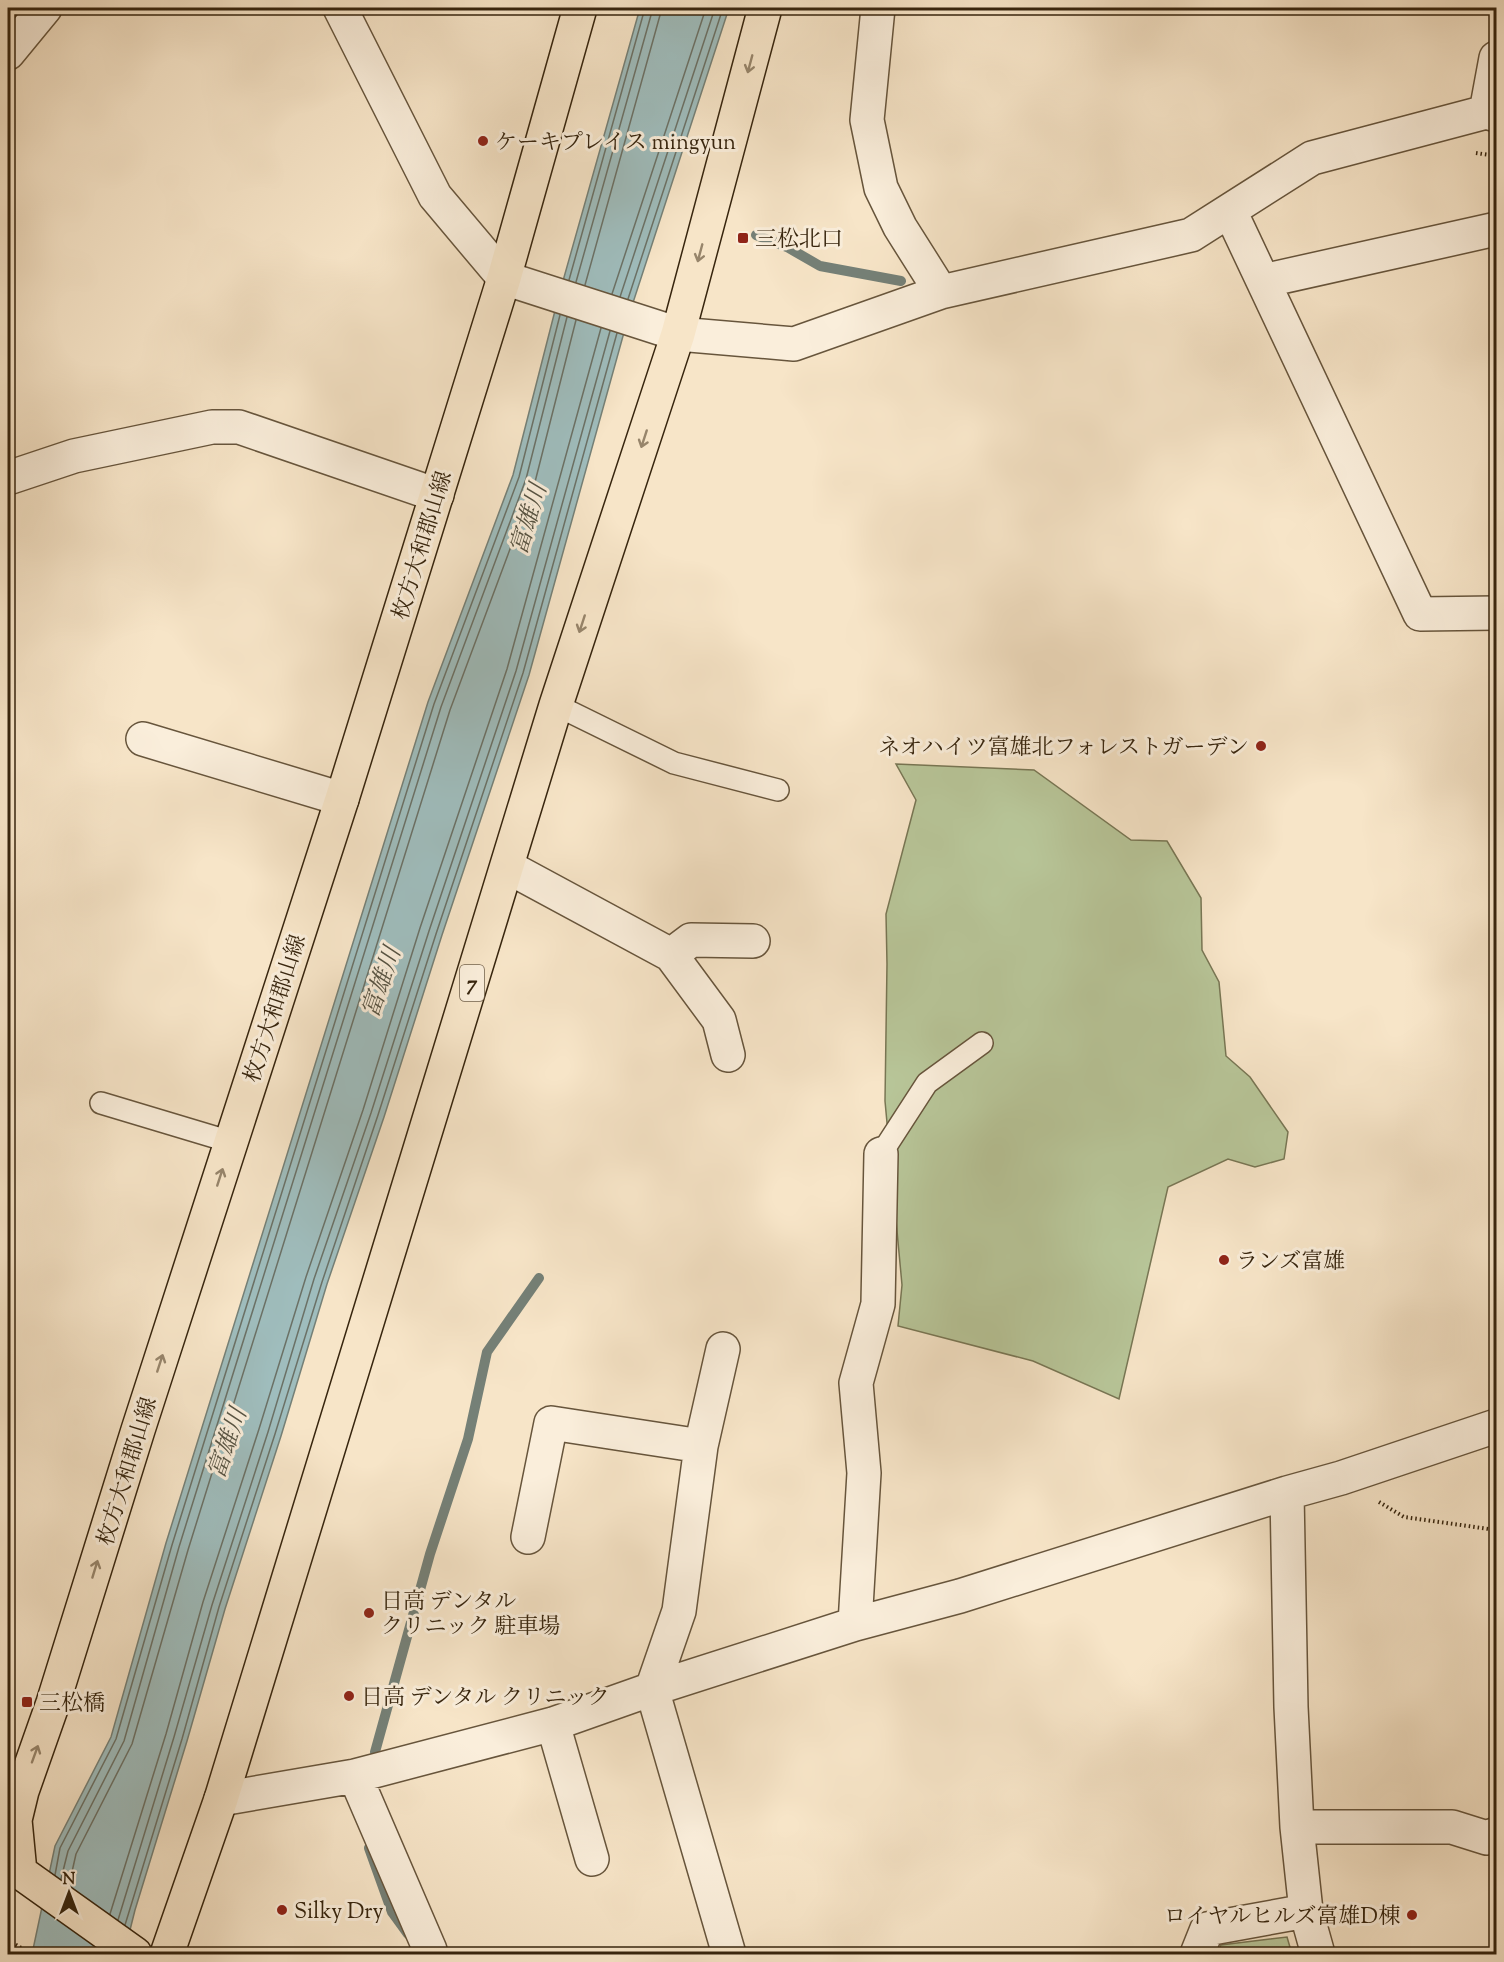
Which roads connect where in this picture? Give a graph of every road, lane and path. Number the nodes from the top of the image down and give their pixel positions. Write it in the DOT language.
graph roads {
  1 [pos="45,8"];
  2 [pos="340,8"];
  3 [pos="580,8"];
  4 [pos="765,8"];
  5 [pos="878,8"];
  6 [pos="8,53"];
  7 [pos="1497,58"];
  8 [pos="1491,113"];
  9 [pos="1230,211"];
  10 [pos="1497,229"];
  11 [pos="504,278"];
  12 [pos="1263,281"];
  13 [pos="941,292"];
  14 [pos="678,334"];
  15 [pos="8,478"];
  16 [pos="437,495"];
  17 [pos="1497,613"];
  18 [pos="556,705"];
  19 [pos="143,739"];
  20 [pos="778,790"];
  21 [pos="342,799"];
  22 [pos="508,867"];
  23 [pos="753,941"];
  24 [pos="671,955"];
  25 [pos="982,1043"];
  26 [pos="728,1055"];
  27 [pos="101,1103"];
  28 [pos="231,1142"];
  29 [pos="881,1154"];
  30 [pos="723,1349"];
  31 [pos="1497,1425"];
  32 [pos="701,1446"];
  33 [pos="1341,1478"];
  34 [pos="1287,1493"];
  35 [pos="1497,1530"];
  36 [pos="528,1537"];
  37 [pos="855,1624"];
  38 [pos="652,1689"];
  39 [pos="553,1724"];
  40 [pos="355,1776"];
  41 [pos="15,1790"];
  42 [pos="221,1799"];
  43 [pos="1297,1827"];
  44 [pos="1497,1834"];
  45 [pos="592,1859"];
  46 [pos="14,1868"];
  47 [pos="1306,1911"];
  48 [pos="8,1940"];
  49 [pos="430,1950"];
  50 [pos="31,1954"];
  51 [pos="135,1954"];
  52 [pos="167,1954"];
  53 [pos="729,1954"];
  54 [pos="1197,1954"];
  55 [pos="1318,1954"];
  1 -- 6 [label="street"];
  2 -- 11 [label="street"];
  3 -- 11 [label="main road, 枚方大和郡山線"];
  4 -- 14 [label="main road, 7, one-way"];
  5 -- 13 [label="street"];
  7 -- 8 [label="street"];
  8 -- 9 [label="street"];
  9 -- 12 [label="street"];
  9 -- 13 [label="street"];
  10 -- 12 [label="street"];
  11 -- 14 [label="street"];
  11 -- 16 [label="main road, 枚方大和郡山線"];
  12 -- 17 [label="street"];
  13 -- 14 [label="street"];
  14 -- 18 [label="main road, 7, one-way"];
  15 -- 16 [label="street"];
  16 -- 21 [label="main road, 枚方大和郡山線"];
  18 -- 20 [label="lane"];
  18 -- 22 [label="main road, 7"];
  19 -- 21 [label="street"];
  21 -- 28 [label="main road, 枚方大和郡山線"];
  22 -- 24 [label="street"];
  22 -- 42 [label="main road, 7"];
  23 -- 24 [label="street"];
  24 -- 26 [label="street"];
  25 -- 29 [label="lane"];
  27 -- 28 [label="lane"];
  41 -- 28 [label="main road, 枚方大和郡山線, one-way"];
  29 -- 37 [label="street"];
  30 -- 32 [label="street"];
  31 -- 33 [label="street"];
  32 -- 36 [label="street"];
  32 -- 38 [label="street"];
  33 -- 34 [label="street"];
  33 -- 35 [label="path"];
  34 -- 37 [label="street"];
  34 -- 43 [label="street"];
  37 -- 38 [label="street"];
  38 -- 39 [label="street"];
  38 -- 53 [label="street"];
  39 -- 40 [label="street"];
  39 -- 45 [label="street"];
  40 -- 42 [label="street"];
  40 -- 49 [label="street"];
  41 -- 46 [label="main road, 枚方大和郡山線"];
  42 -- 52 [label="main road, 7"];
  43 -- 44 [label="street"];
  43 -- 47 [label="street"];
  46 -- 51 [label="main road, 枚方大和郡山線"];
  47 -- 54 [label="street"];
  47 -- 55 [label="street"];
  48 -- 50 [label="path"];
}
